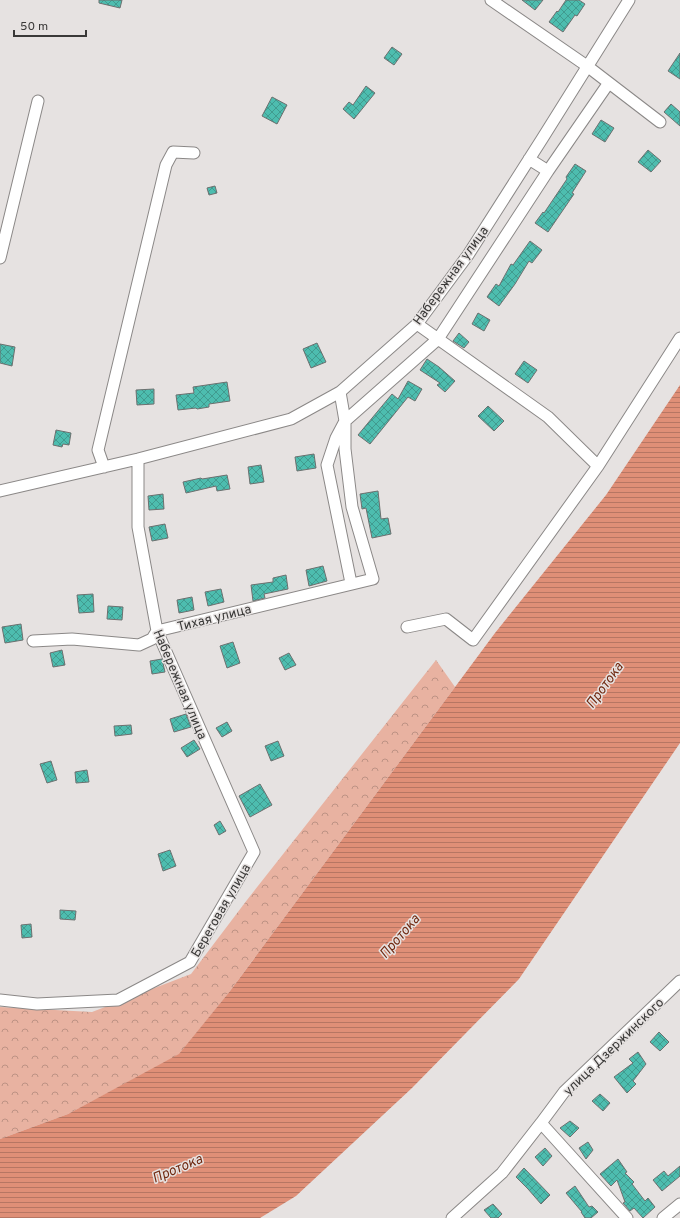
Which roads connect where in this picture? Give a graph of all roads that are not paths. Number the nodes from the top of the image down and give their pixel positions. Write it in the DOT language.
graph roads {
  1 [pos="491,0"];
  2 [pos="629,0"];
  3 [pos="587,66"];
  4 [pos="608,84"];
  5 [pos="38,101"];
  6 [pos="660,122"];
  7 [pos="194,153"];
  8 [pos="529,159"];
  9 [pos="548,171"];
  10 [pos="0,258"];
  11 [pos="417,324"];
  12 [pos="680,338"];
  13 [pos="438,339"];
  14 [pos="340,392"];
  15 [pos="345,421"];
  16 [pos="138,459"];
  17 [pos="598,466"];
  18 [pos="104,467"];
  19 [pos="0,491"];
  20 [pos="351,584"];
  21 [pos="407,627"];
  22 [pos="157,631"];
  23 [pos="33,640"];
  24 [pos="254,852"];
  25 [pos="680,982"];
  26 [pos="0,1000"];
  27 [pos="541,1123"];
  28 [pos="680,1204"];
  29 [pos="452,1218"];
  30 [pos="627,1218"];
  31 [pos="663,1218"];
  1 -- 3 [label="street"];
  2 -- 3 [label="street, Набережная улица"];
  3 -- 4 [label="street"];
  3 -- 8 [label="street, Набережная улица"];
  4 -- 6 [label="street"];
  4 -- 9 [label="street"];
  5 -- 10 [label="street"];
  7 -- 18 [label="street"];
  8 -- 9 [label="street"];
  8 -- 11 [label="street, Набережная улица"];
  9 -- 13 [label="street"];
  11 -- 13 [label="street"];
  11 -- 14 [label="street, Набережная улица"];
  12 -- 17 [label="street"];
  13 -- 15 [label="street"];
  13 -- 17 [label="street"];
  14 -- 15 [label="street"];
  14 -- 16 [label="street, Набережная улица"];
  15 -- 20 [label="street"];
  15 -- 20 [label="street, Тихая улица"];
  16 -- 18 [label="street, Набережная улица"];
  16 -- 22 [label="street, Набережная улица"];
  17 -- 21 [label="street"];
  18 -- 19 [label="street, Набережная улица"];
  20 -- 22 [label="street, Тихая улица"];
  22 -- 23 [label="street, Тихая улица"];
  22 -- 24 [label="street, Набережная улица"];
  24 -- 26 [label="street, Береговая улица"];
  25 -- 27 [label="street, улица Дзержинского"];
  27 -- 29 [label="street, улица Дзержинского"];
  27 -- 30 [label="street"];
  28 -- 31 [label="street"];
}
